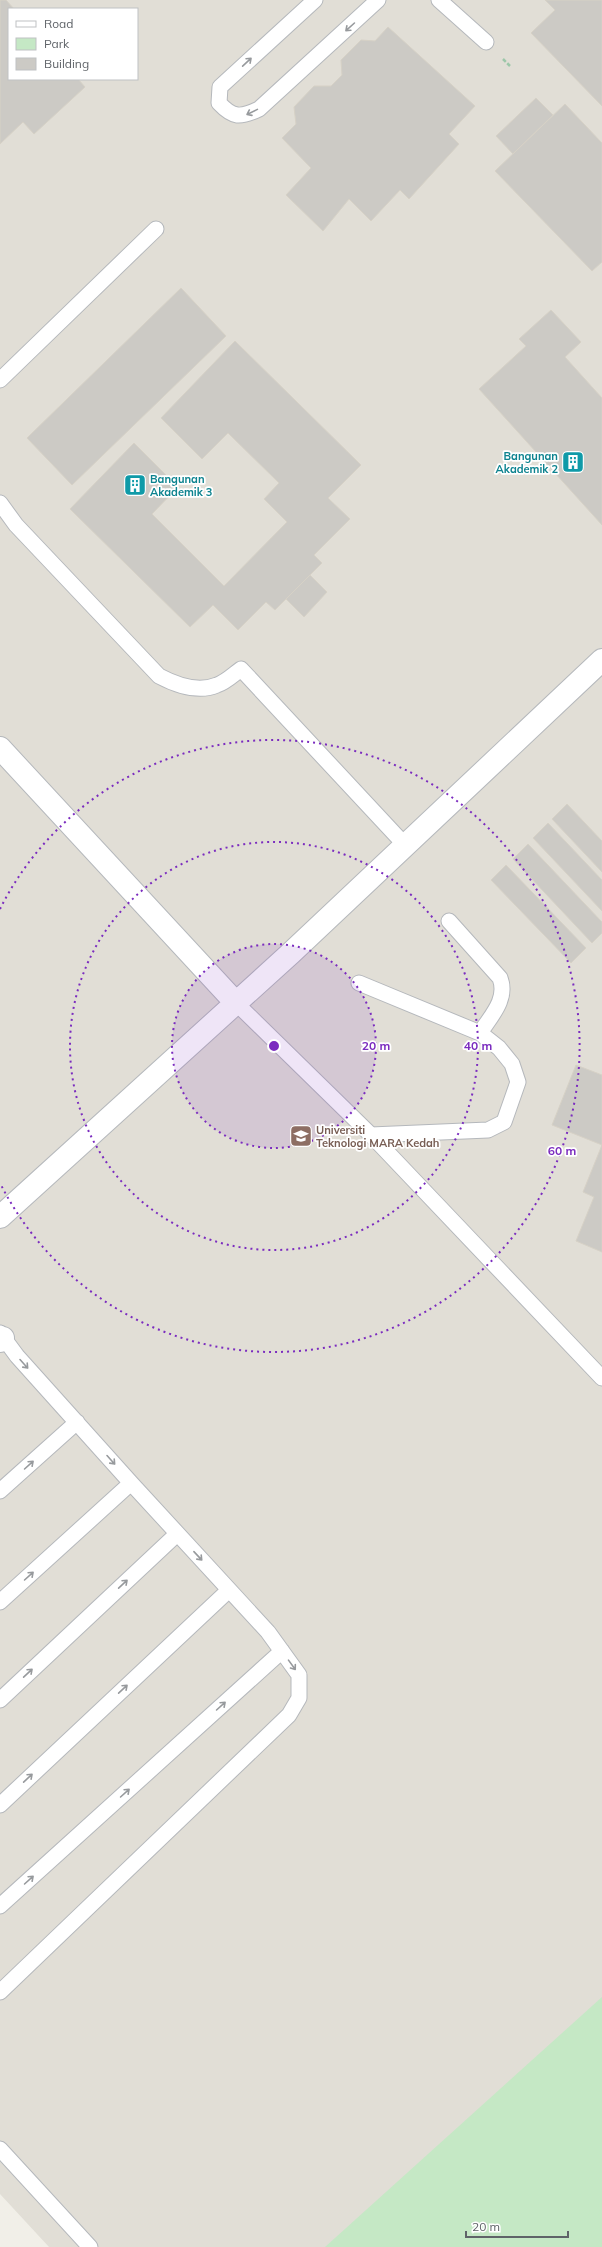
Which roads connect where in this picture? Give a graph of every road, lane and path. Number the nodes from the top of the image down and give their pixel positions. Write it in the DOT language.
graph roads {
  1 [pos="315,0"];
  2 [pos="378,0"];
  3 [pos="439,0"];
  4 [pos="486,42"];
  5 [pos="156,229"];
  6 [pos="0,380"];
  7 [pos="0,503"];
  8 [pos="602,660"];
  9 [pos="0,748"];
  10 [pos="405,845"];
  11 [pos="449,921"];
  12 [pos="360,982"];
  13 [pos="236,1003"];
  14 [pos="480,1033"];
  15 [pos="371,1135"];
  16 [pos="0,1217"];
  17 [pos="1,1337"];
  18 [pos="602,1378"];
  19 [pos="77,1422"];
  20 [pos="131,1483"];
  21 [pos="0,1491"];
  22 [pos="177,1534"];
  23 [pos="229,1590"];
  24 [pos="0,1602"];
  25 [pos="282,1651"];
  26 [pos="0,1700"];
  27 [pos="0,1805"];
  28 [pos="0,1906"];
  29 [pos="0,1991"];
  30 [pos="0,2149"];
  31 [pos="90,2247"];
  2 -- 1 [label="lane, one-way"];
  3 -- 4 [label="lane"];
  5 -- 6 [label="lane"];
  7 -- 10 [label="lane"];
  8 -- 10 [label="street"];
  9 -- 13 [label="street"];
  10 -- 13 [label="street"];
  11 -- 14 [label="lane"];
  12 -- 14 [label="lane"];
  13 -- 15 [label="lane"];
  13 -- 16 [label="street"];
  14 -- 15 [label="lane"];
  15 -- 18 [label="lane"];
  17 -- 19 [label="lane, one-way"];
  19 -- 20 [label="lane, one-way"];
  21 -- 19 [label="lane, one-way"];
  20 -- 22 [label="lane"];
  24 -- 20 [label="lane, one-way"];
  22 -- 23 [label="lane, one-way"];
  26 -- 22 [label="lane, one-way"];
  23 -- 25 [label="lane"];
  27 -- 23 [label="lane, one-way"];
  28 -- 25 [label="lane, one-way"];
  25 -- 29 [label="lane, one-way"];
  30 -- 31 [label="lane"];
}
